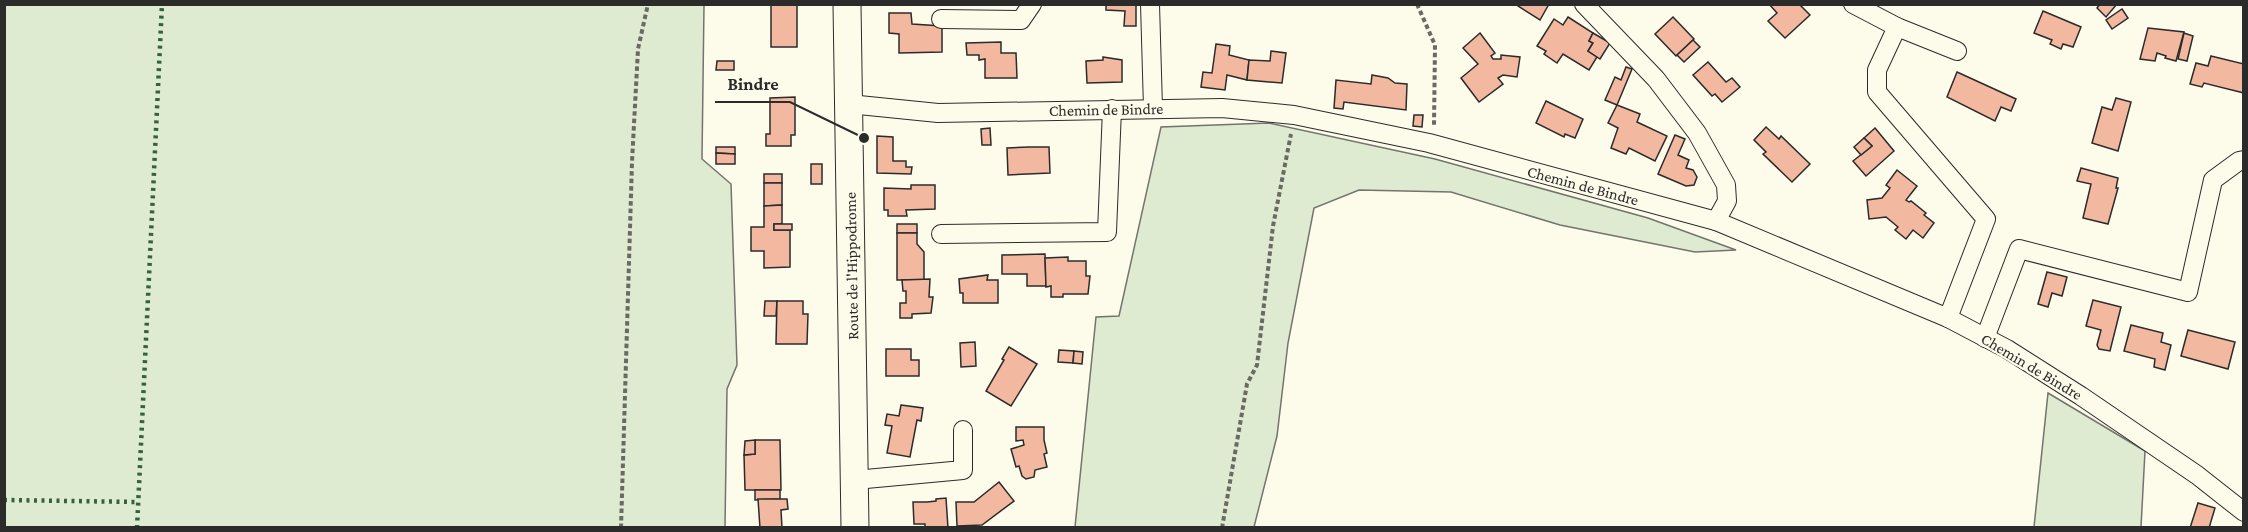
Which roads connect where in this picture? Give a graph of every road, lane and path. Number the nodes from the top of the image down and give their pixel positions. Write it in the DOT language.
graph roads {
  1 [pos="648,4"];
  2 [pos="847,4"];
  3 [pos="1032,4"];
  4 [pos="1150,4"];
  5 [pos="1417,4"];
  6 [pos="1584,4"];
  7 [pos="1852,4"];
  8 [pos="941,19"];
  9 [pos="1897,27"];
  10 [pos="1957,51"];
  11 [pos="849,104"];
  12 [pos="1153,108"];
  13 [pos="1112,109"];
  14 [pos="1294,115"];
  15 [pos="1429,143"];
  16 [pos="2244,160"];
  17 [pos="1716,221"];
  18 [pos="941,234"];
  19 [pos="1948,318"];
  20 [pos="1985,338"];
  21 [pos="963,430"];
  22 [pos="855,480"];
  23 [pos="2244,512"];
  24 [pos="621,528"];
  25 [pos="855,528"];
  26 [pos="1222,528"];
  1 -- 24 [label="path"];
  2 -- 11 [label="main road, Route de l'Hippodrome"];
  3 -- 8 [label="street"];
  4 -- 12 [label="street"];
  5 -- 15 [label="path"];
  6 -- 17 [label="street"];
  7 -- 9 [label="street"];
  9 -- 10 [label="street"];
  9 -- 19 [label="street"];
  11 -- 13 [label="street, Chemin de Bindre"];
  11 -- 22 [label="main road, Route de l'Hippodrome"];
  12 -- 13 [label="street, Chemin de Bindre"];
  12 -- 14 [label="street, Chemin de Bindre"];
  13 -- 18 [label="street"];
  14 -- 15 [label="street, Chemin de Bindre"];
  14 -- 26 [label="path"];
  15 -- 17 [label="street, Chemin de Bindre"];
  16 -- 20 [label="street"];
  17 -- 19 [label="street, Chemin de Bindre"];
  19 -- 20 [label="street, Chemin de Bindre"];
  20 -- 23 [label="street, Chemin de Bindre"];
  21 -- 22 [label="street"];
  22 -- 25 [label="main road, Route de l'Hippodrome"];
}
